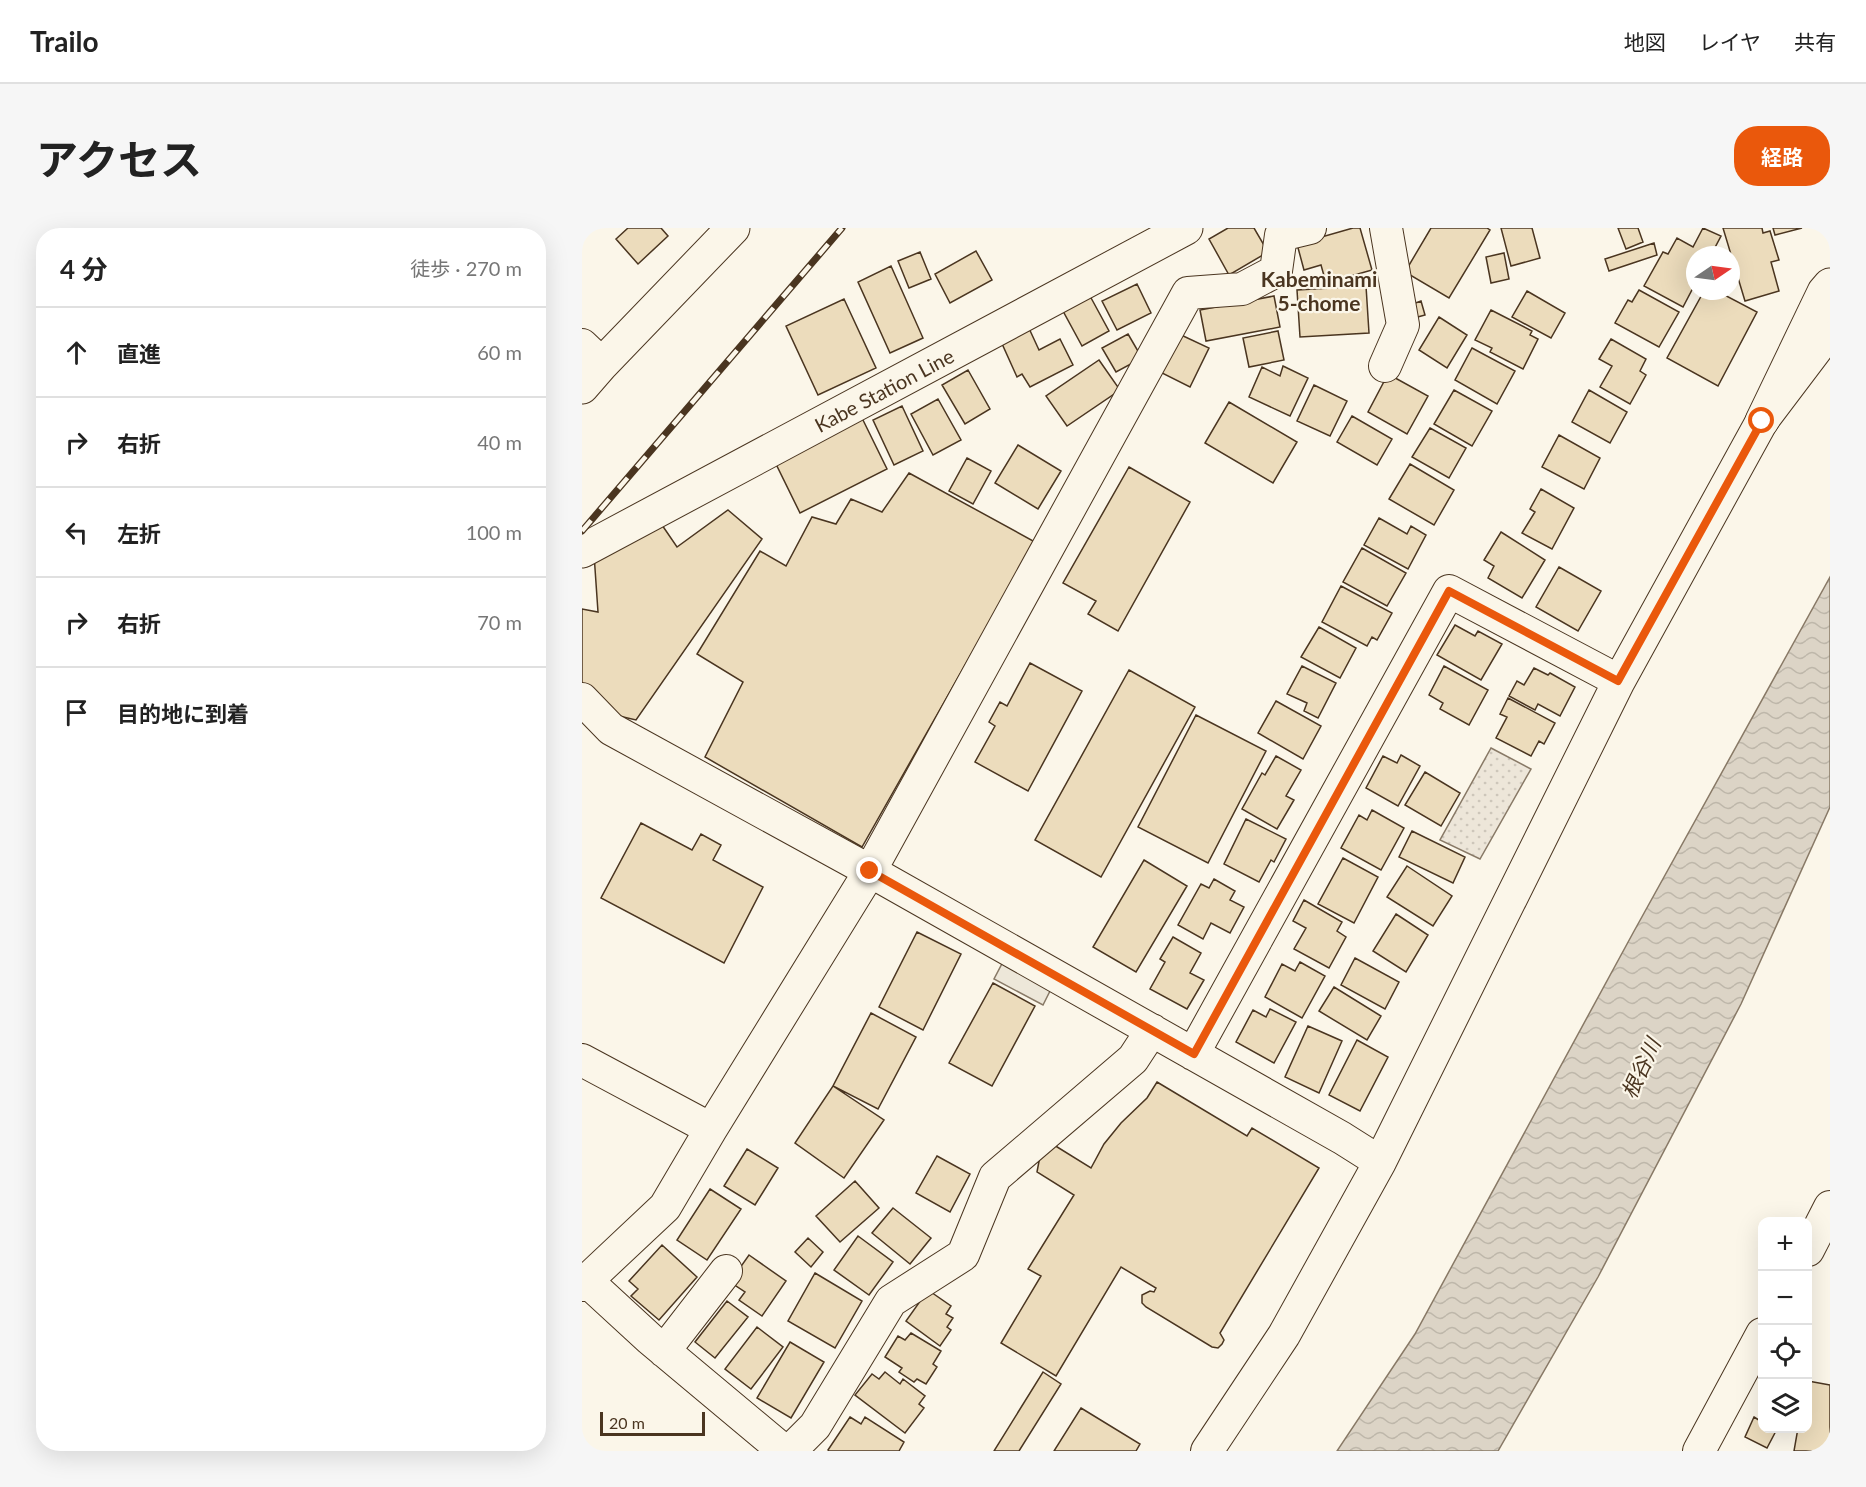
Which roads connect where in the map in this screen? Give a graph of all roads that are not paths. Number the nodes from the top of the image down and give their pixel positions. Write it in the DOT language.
graph roads {
  1 [pos="733,228"];
  2 [pos="1186,228"];
  3 [pos="1310,228"];
  4 [pos="1386,228"];
  5 [pos="1830,285"];
  6 [pos="1830,331"];
  7 [pos="589,366"];
  8 [pos="1385,366"];
  9 [pos="1762,421"];
  10 [pos="582,551"];
  11 [pos="1618,681"];
  12 [pos="582,699"];
  13 [pos="870,871"];
  14 [pos="1152,1030"];
  15 [pos="1194,1054"];
  16 [pos="582,1060"];
  17 [pos="711,1129"];
  18 [pos="1380,1162"];
  19 [pos="1830,1207"];
  20 [pos="1812,1242"];
  21 [pos="726,1271"];
  22 [pos="584,1283"];
  23 [pos="1758,1341"];
  24 [pos="664,1351"];
  25 [pos="784,1451"];
  26 [pos="790,1451"];
  27 [pos="1207,1451"];
  28 [pos="1699,1451"];
  1 -- 7 [label="main road"];
  2 -- 10 [label="main road, Kabe Station Line"];
  3 -- 13 [label="street"];
  4 -- 8 [label="street"];
  5 -- 9 [label="main road"];
  6 -- 9 [label="street"];
  9 -- 11 [label="street"];
  11 -- 15 [label="street"];
  11 -- 18 [label="street"];
  12 -- 13 [label="street"];
  13 -- 14 [label="street"];
  13 -- 17 [label="street"];
  14 -- 15 [label="street"];
  14 -- 26 [label="street"];
  15 -- 18 [label="street"];
  16 -- 17 [label="street"];
  17 -- 22 [label="street"];
  18 -- 27 [label="street"];
  19 -- 20 [label="street"];
  21 -- 24 [label="street"];
  22 -- 24 [label="street"];
  23 -- 28 [label="street"];
  24 -- 25 [label="street"];
}
